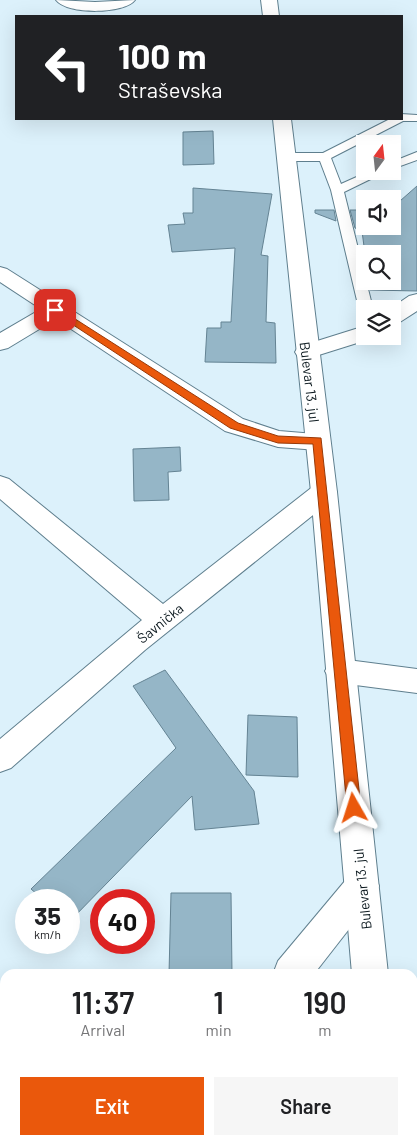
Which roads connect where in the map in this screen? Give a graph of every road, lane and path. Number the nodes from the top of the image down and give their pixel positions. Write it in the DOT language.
graph roads {
  1 [pos="64,0"];
  2 [pos="127,0"];
  3 [pos="269,0"];
  4 [pos="271,15"];
  5 [pos="403,118"];
  6 [pos="417,118"];
  7 [pos="282,120"];
  8 [pos="396,120"];
  9 [pos="417,156"];
  10 [pos="286,157"];
  11 [pos="325,157"];
  12 [pos="401,162"];
  13 [pos="360,180"];
  14 [pos="337,190"];
  15 [pos="0,273"];
  16 [pos="364,300"];
  17 [pos="417,301"];
  18 [pos="55,310"];
  19 [pos="401,311"];
  20 [pos="356,335"];
  21 [pos="0,343"];
  22 [pos="306,352"];
  23 [pos="318,441"];
  24 [pos="0,484"];
  25 [pos="324,492"];
  26 [pos="162,620"];
  27 [pos="340,671"];
  28 [pos="417,681"];
  29 [pos="0,758"];
  30 [pos="362,886"];
  31 [pos="295,969"];
  32 [pos="370,969"];
  1 -- 2 [label="street"];
  3 -- 4 [label="street"];
  5 -- 6 [label="lane"];
  7 -- 10 [label="street, Bulevar 13. jul"];
  8 -- 11 [label="lane"];
  9 -- 12 [label="lane"];
  10 -- 11 [label="lane"];
  10 -- 22 [label="street, Bulevar 13. jul"];
  11 -- 14 [label="lane"];
  13 -- 14 [label="lane"];
  14 -- 16 [label="lane"];
  15 -- 18 [label="street"];
  17 -- 19 [label="street"];
  18 -- 21 [label="street"];
  18 -- 23 [label="street"];
  20 -- 22 [label="street"];
  22 -- 23 [label="street, Bulevar 13. jul"];
  23 -- 25 [label="street, Bulevar 13. jul"];
  24 -- 26 [label="street"];
  25 -- 26 [label="street, Šavnička"];
  25 -- 27 [label="street, Bulevar 13. jul"];
  26 -- 29 [label="street, Šavnička"];
  27 -- 28 [label="street"];
  27 -- 30 [label="street, Bulevar 13. jul"];
  30 -- 31 [label="street"];
  30 -- 32 [label="street, Bulevar 13. jul"];
}
